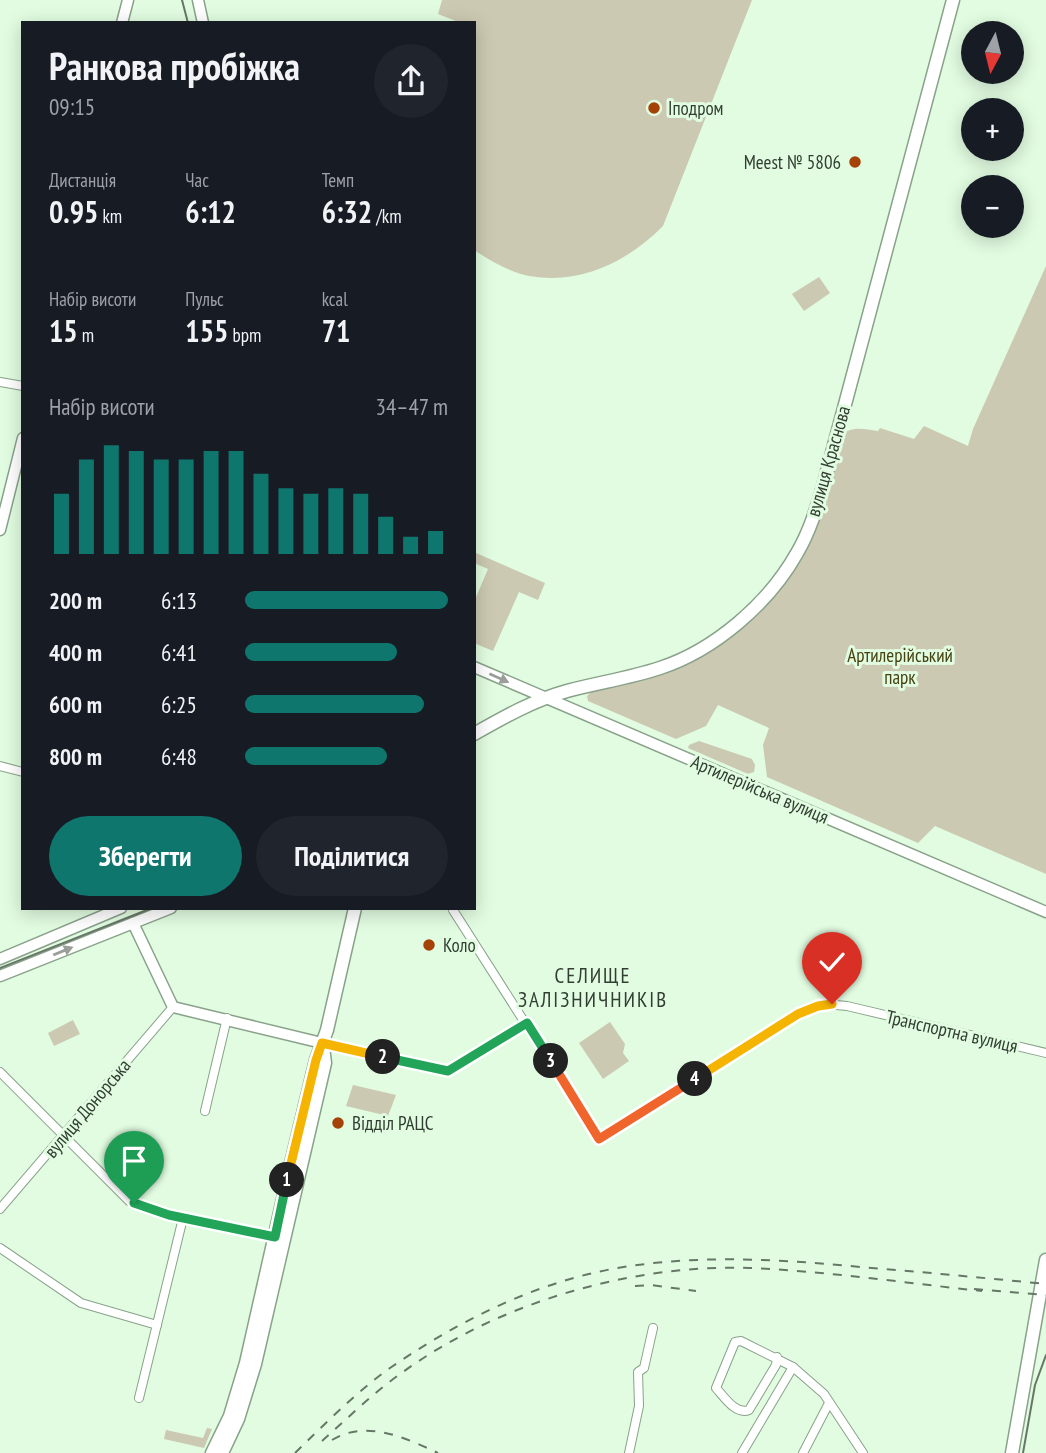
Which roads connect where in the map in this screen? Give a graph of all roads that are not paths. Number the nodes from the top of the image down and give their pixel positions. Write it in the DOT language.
graph roads {
  1 [pos="198,0"];
  2 [pos="953,0"];
  3 [pos="129,3"];
  4 [pos="123,21"];
  5 [pos="203,21"];
  6 [pos="0,382"];
  7 [pos="21,386"];
  8 [pos="21,446"];
  9 [pos="0,530"];
  10 [pos="476,668"];
  11 [pos="546,698"];
  12 [pos="476,733"];
  13 [pos="0,766"];
  14 [pos="21,771"];
  15 [pos="116,910"];
  16 [pos="166,910"];
  17 [pos="355,910"];
  18 [pos="453,910"];
  19 [pos="1046,912"];
  20 [pos="133,922"];
  21 [pos="0,959"];
  22 [pos="0,976"];
  23 [pos="173,1007"];
  24 [pos="227,1018"];
  25 [pos="527,1023"];
  26 [pos="322,1043"];
  27 [pos="1046,1053"];
  28 [pos="0,1072"];
  29 [pos="205,1111"];
  30 [pos="65,1136"];
  31 [pos="0,1209"];
  32 [pos="183,1218"];
  33 [pos="275,1237"];
  34 [pos="0,1248"];
  35 [pos="1046,1260"];
  36 [pos="157,1325"];
  37 [pos="653,1328"];
  38 [pos="777,1357"];
  39 [pos="793,1367"];
  40 [pos="139,1398"];
  41 [pos="829,1403"];
  42 [pos="212,1453"];
  43 [pos="222,1453"];
  44 [pos="629,1453"];
  45 [pos="742,1453"];
  46 [pos="803,1453"];
  47 [pos="863,1453"];
  48 [pos="1012,1453"];
  1 -- 5 [label="street"];
  2 -- 11 [label="main road, вулиця Краснова"];
  3 -- 4 [label="street"];
  6 -- 7 [label="street"];
  8 -- 9 [label="street"];
  10 -- 11 [label="street, Артилерійська вулиця, one-way"];
  11 -- 12 [label="main road, вулиця Краснова"];
  11 -- 19 [label="street, Артилерійська вулиця"];
  13 -- 14 [label="street"];
  15 -- 21 [label="street"];
  16 -- 20 [label="street"];
  17 -- 26 [label="main road"];
  18 -- 25 [label="street"];
  22 -- 20 [label="street, one-way"];
  20 -- 23 [label="street"];
  23 -- 24 [label="street"];
  23 -- 30 [label="street, вулиця Донорська"];
  24 -- 26 [label="street"];
  24 -- 29 [label="street"];
  25 -- 26 [label="street"];
  25 -- 27 [label="street, Транспортна вулиця"];
  26 -- 33 [label="main road"];
  26 -- 43 [label="main road"];
  28 -- 30 [label="street"];
  30 -- 31 [label="street, вулиця Донорська"];
  30 -- 32 [label="street"];
  32 -- 33 [label="street"];
  32 -- 36 [label="street"];
  33 -- 42 [label="main road"];
  34 -- 36 [label="street"];
  35 -- 48 [label="main road"];
  36 -- 40 [label="street"];
  37 -- 44 [label="street"];
  38 -- 38 [label="street"];
  38 -- 39 [label="street"];
  39 -- 41 [label="street"];
  39 -- 45 [label="street"];
  41 -- 46 [label="street"];
  41 -- 47 [label="street"];
}
